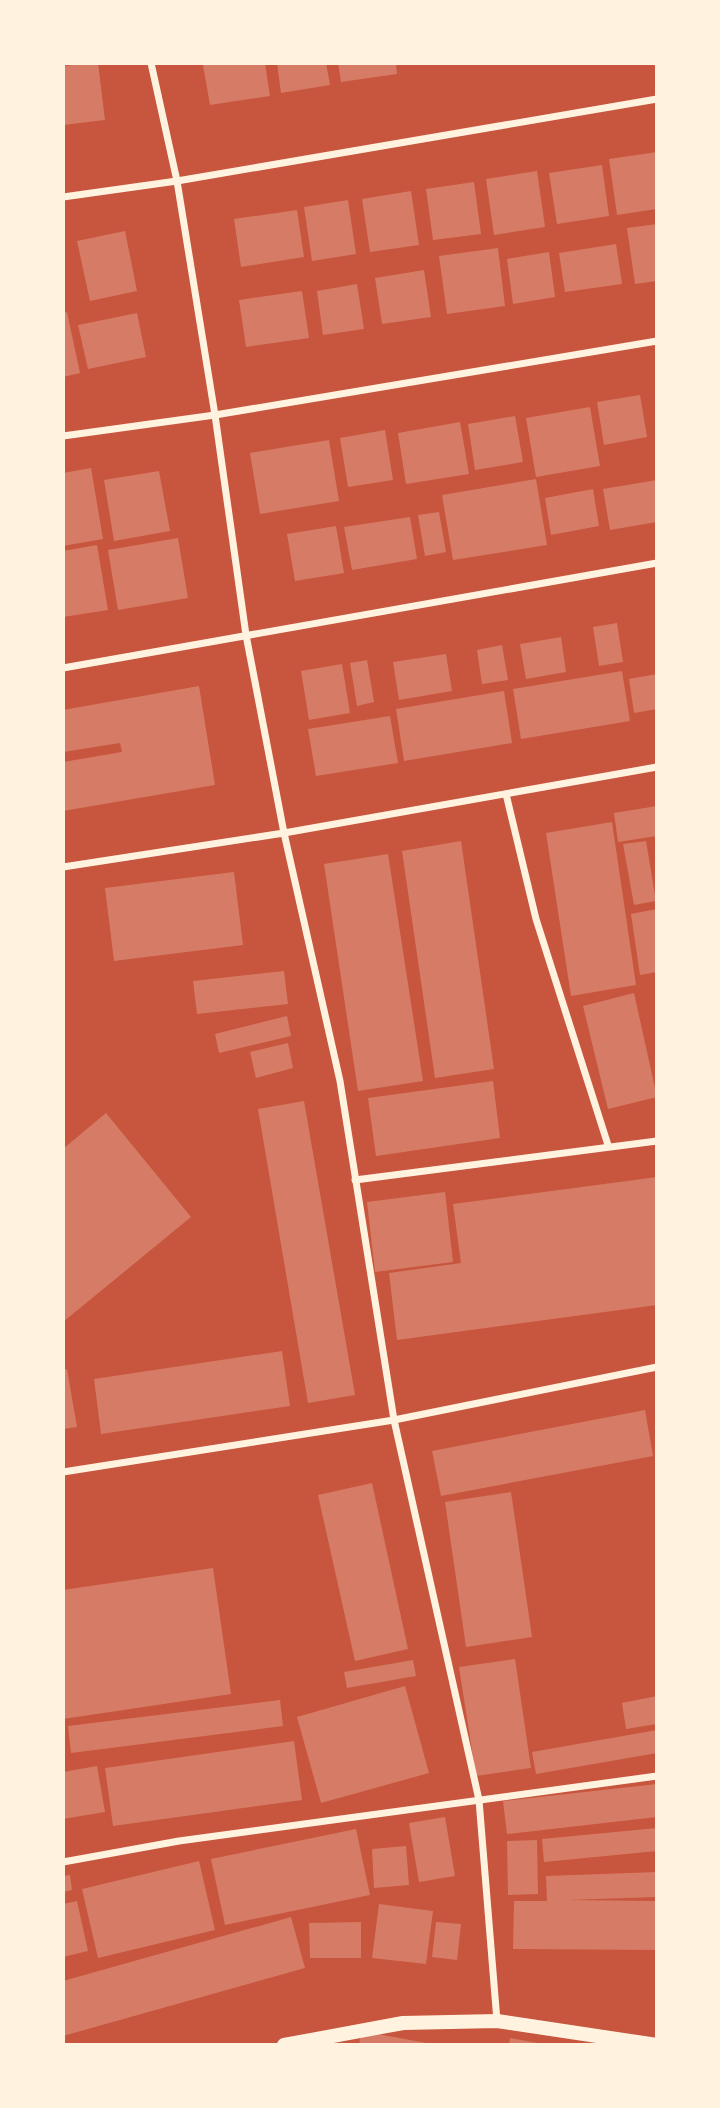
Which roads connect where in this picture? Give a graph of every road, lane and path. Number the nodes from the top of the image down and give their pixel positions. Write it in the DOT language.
graph roads {
  1 [pos="151,63"];
  2 [pos="657,99"];
  3 [pos="177,181"];
  4 [pos="63,197"];
  5 [pos="657,341"];
  6 [pos="215,415"];
  7 [pos="63,436"];
  8 [pos="657,564"];
  9 [pos="246,635"];
  10 [pos="63,667"];
  11 [pos="657,767"];
  12 [pos="506,794"];
  13 [pos="284,833"];
  14 [pos="63,867"];
  15 [pos="657,1141"];
  16 [pos="608,1145"];
  17 [pos="355,1180"];
  18 [pos="657,1367"];
  19 [pos="394,1420"];
  20 [pos="63,1472"];
  21 [pos="657,1776"];
  22 [pos="479,1800"];
  23 [pos="63,1862"];
  24 [pos="497,2021"];
  25 [pos="606,2040"];
  26 [pos="306,2043"];
  27 [pos="284,2045"];
  28 [pos="657,2045"];
  1 -- 3 [label="street"];
  2 -- 3 [label="street"];
  3 -- 4 [label="street"];
  3 -- 6 [label="street"];
  5 -- 6 [label="street"];
  6 -- 7 [label="street"];
  6 -- 9 [label="street"];
  8 -- 9 [label="street"];
  9 -- 10 [label="street"];
  9 -- 13 [label="street"];
  11 -- 12 [label="street"];
  12 -- 13 [label="street"];
  12 -- 16 [label="street"];
  13 -- 14 [label="street"];
  13 -- 17 [label="street"];
  15 -- 16 [label="street"];
  16 -- 17 [label="street"];
  17 -- 19 [label="street"];
  18 -- 19 [label="street"];
  19 -- 20 [label="street"];
  19 -- 22 [label="street"];
  21 -- 22 [label="street"];
  22 -- 23 [label="street"];
  22 -- 24 [label="street"];
  24 -- 25 [label="main road"];
  24 -- 26 [label="main road"];
  25 -- 28 [label="main road"];
  26 -- 27 [label="main road"];
}
